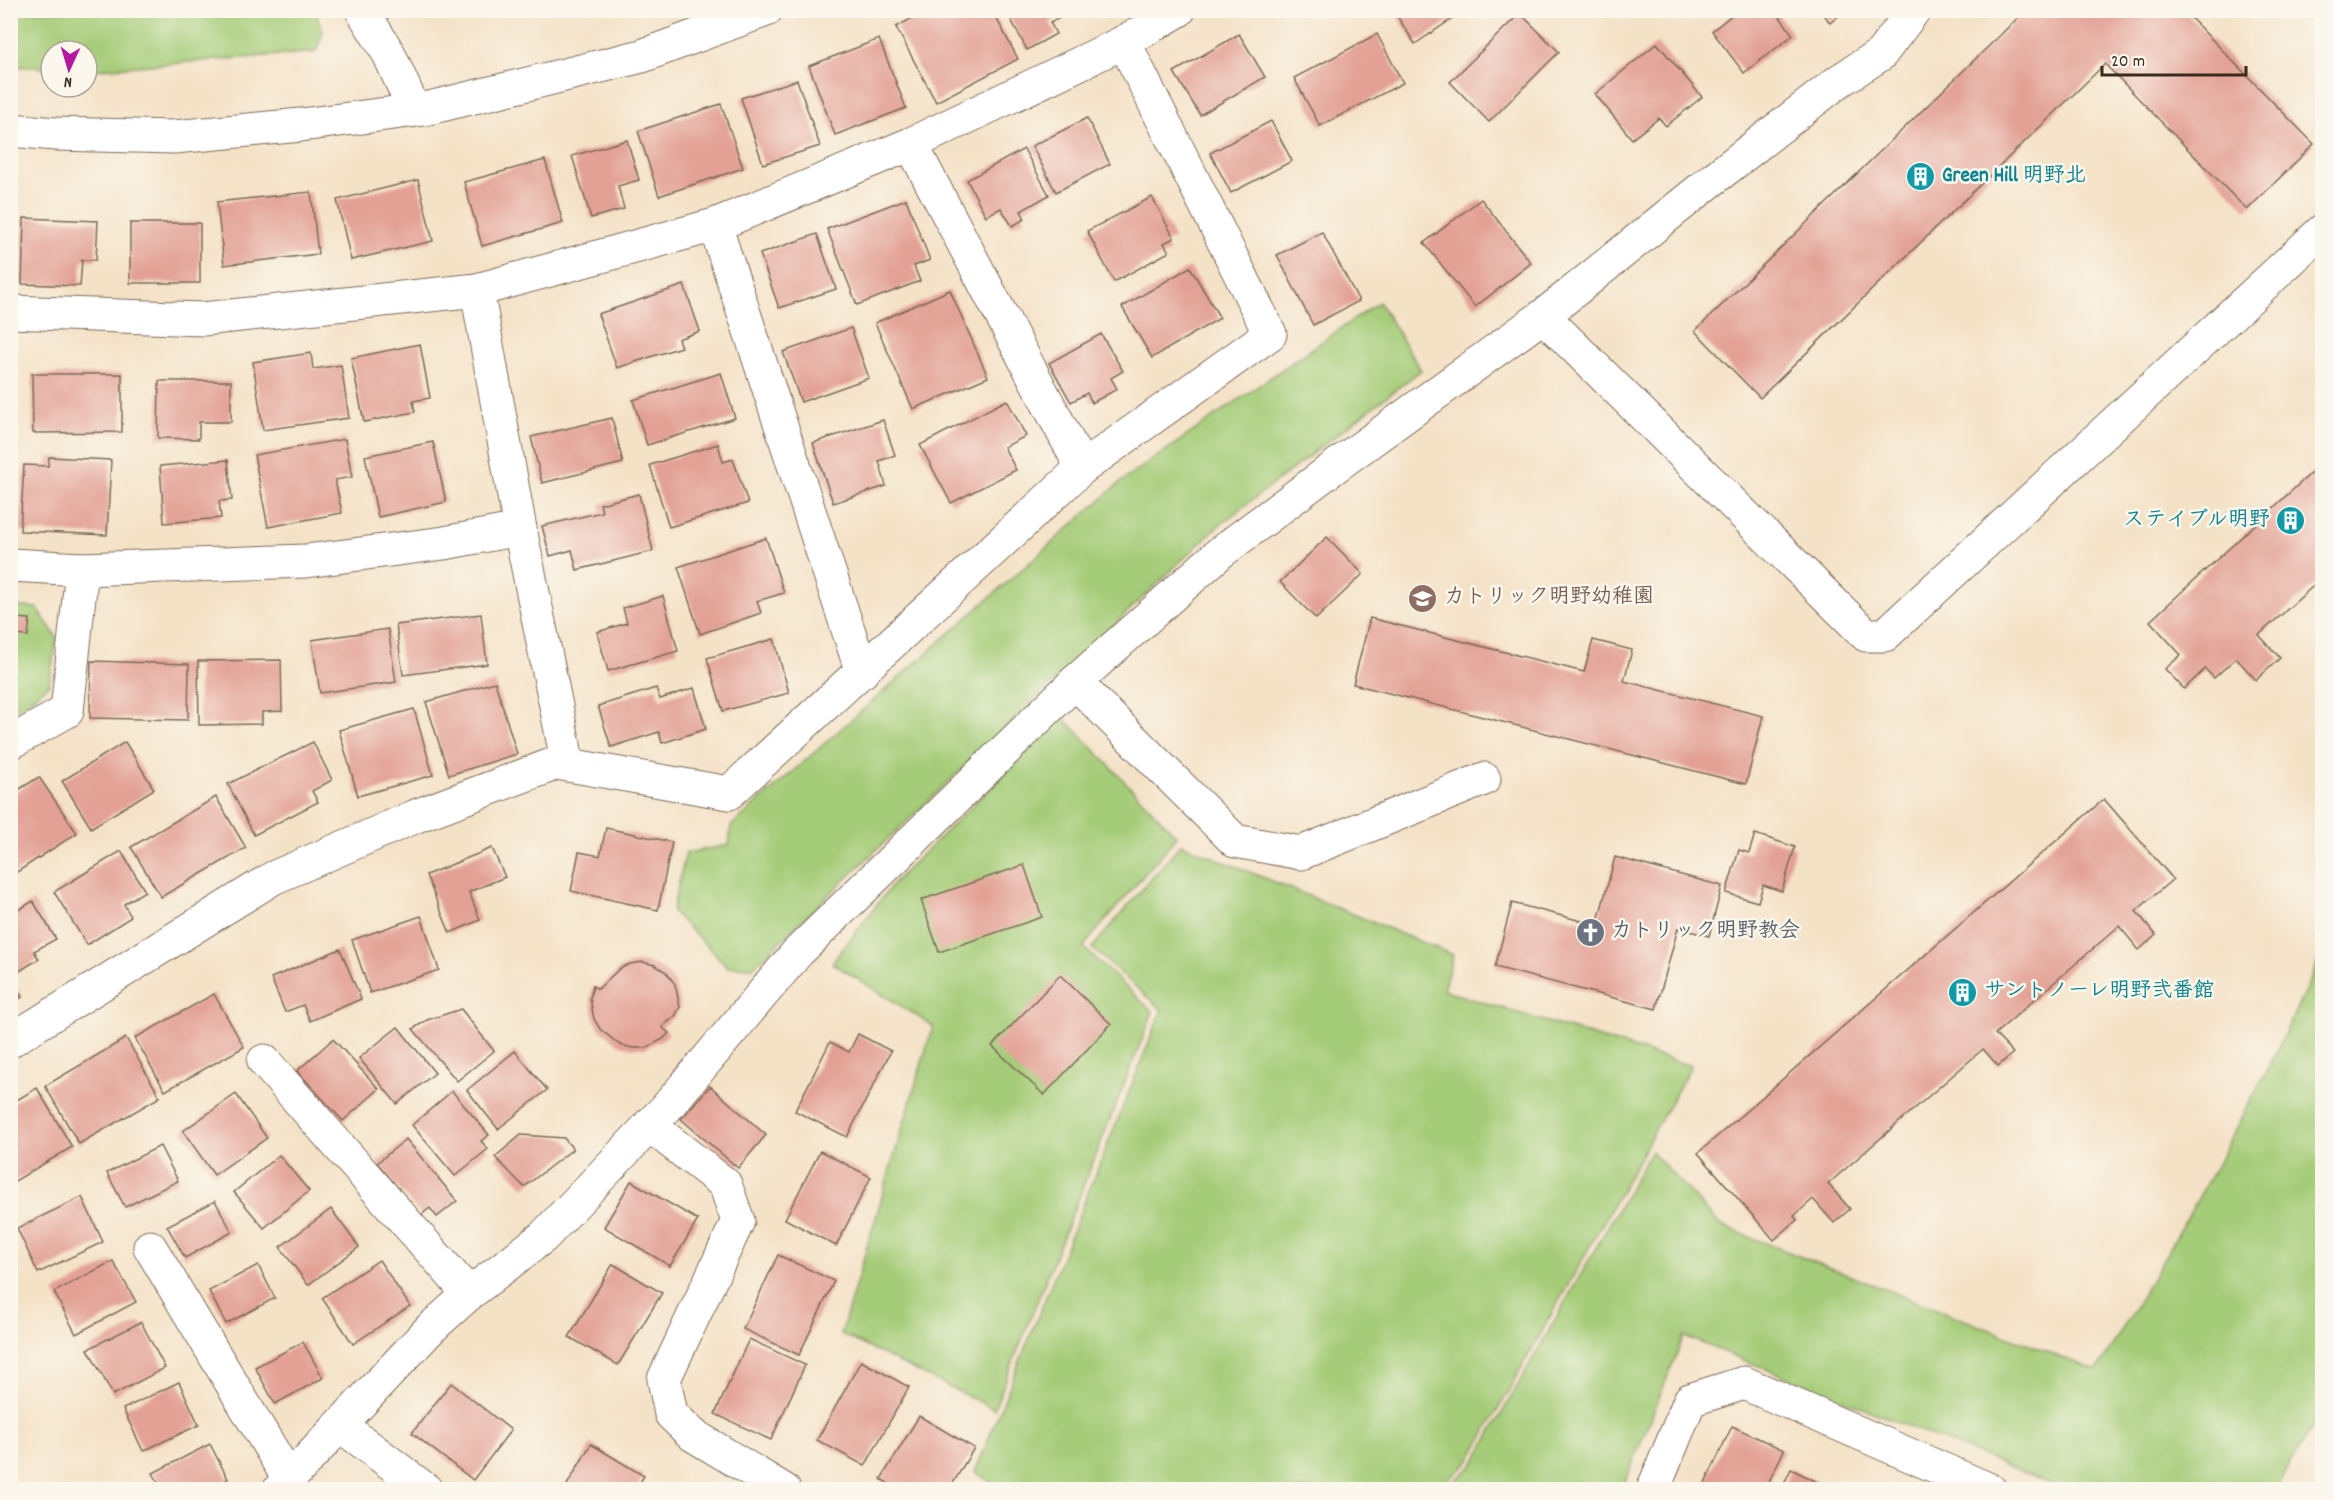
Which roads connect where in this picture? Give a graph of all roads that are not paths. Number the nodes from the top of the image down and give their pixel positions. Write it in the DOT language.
graph roads {
  1 [pos="362,10"];
  2 [pos="766,10"];
  3 [pos="1179,10"];
  4 [pos="1914,10"];
  5 [pos="1124,42"];
  6 [pos="414,110"];
  7 [pos="10,130"];
  8 [pos="911,144"];
  9 [pos="715,225"];
  10 [pos="2322,231"];
  11 [pos="477,290"];
  12 [pos="10,312"];
  13 [pos="1543,316"];
  14 [pos="1082,468"];
  15 [pos="519,529"];
  16 [pos="10,565"];
  17 [pos="82,569"];
  18 [pos="862,672"];
  19 [pos="1075,682"];
  20 [pos="10,743"];
  21 [pos="568,765"];
  22 [pos="1484,779"];
  23 [pos="10,1041"];
  24 [pos="264,1061"];
  25 [pos="649,1125"];
  26 [pos="150,1247"];
  27 [pos="469,1294"];
  28 [pos="340,1425"];
  29 [pos="284,1484"];
  30 [pos="426,1490"];
  31 [pos="784,1490"];
  32 [pos="1653,1490"];
  33 [pos="1990,1490"];
  1 -- 6 [label="street"];
  2 -- 6 [label="street"];
  3 -- 5 [label="street"];
  4 -- 13 [label="street"];
  5 -- 8 [label="street"];
  5 -- 14 [label="street"];
  6 -- 7 [label="street"];
  8 -- 9 [label="street"];
  8 -- 14 [label="street"];
  9 -- 11 [label="street"];
  9 -- 18 [label="street"];
  10 -- 13 [label="street"];
  11 -- 12 [label="street"];
  11 -- 15 [label="street"];
  13 -- 19 [label="street"];
  14 -- 18 [label="street"];
  15 -- 17 [label="street"];
  15 -- 21 [label="street"];
  16 -- 17 [label="street"];
  17 -- 20 [label="street"];
  18 -- 21 [label="street"];
  19 -- 22 [label="street"];
  19 -- 25 [label="street"];
  21 -- 23 [label="street"];
  24 -- 27 [label="street"];
  25 -- 27 [label="street"];
  25 -- 31 [label="street"];
  26 -- 29 [label="street"];
  27 -- 28 [label="street"];
  28 -- 29 [label="street"];
  28 -- 30 [label="street"];
  32 -- 33 [label="street"];
}
